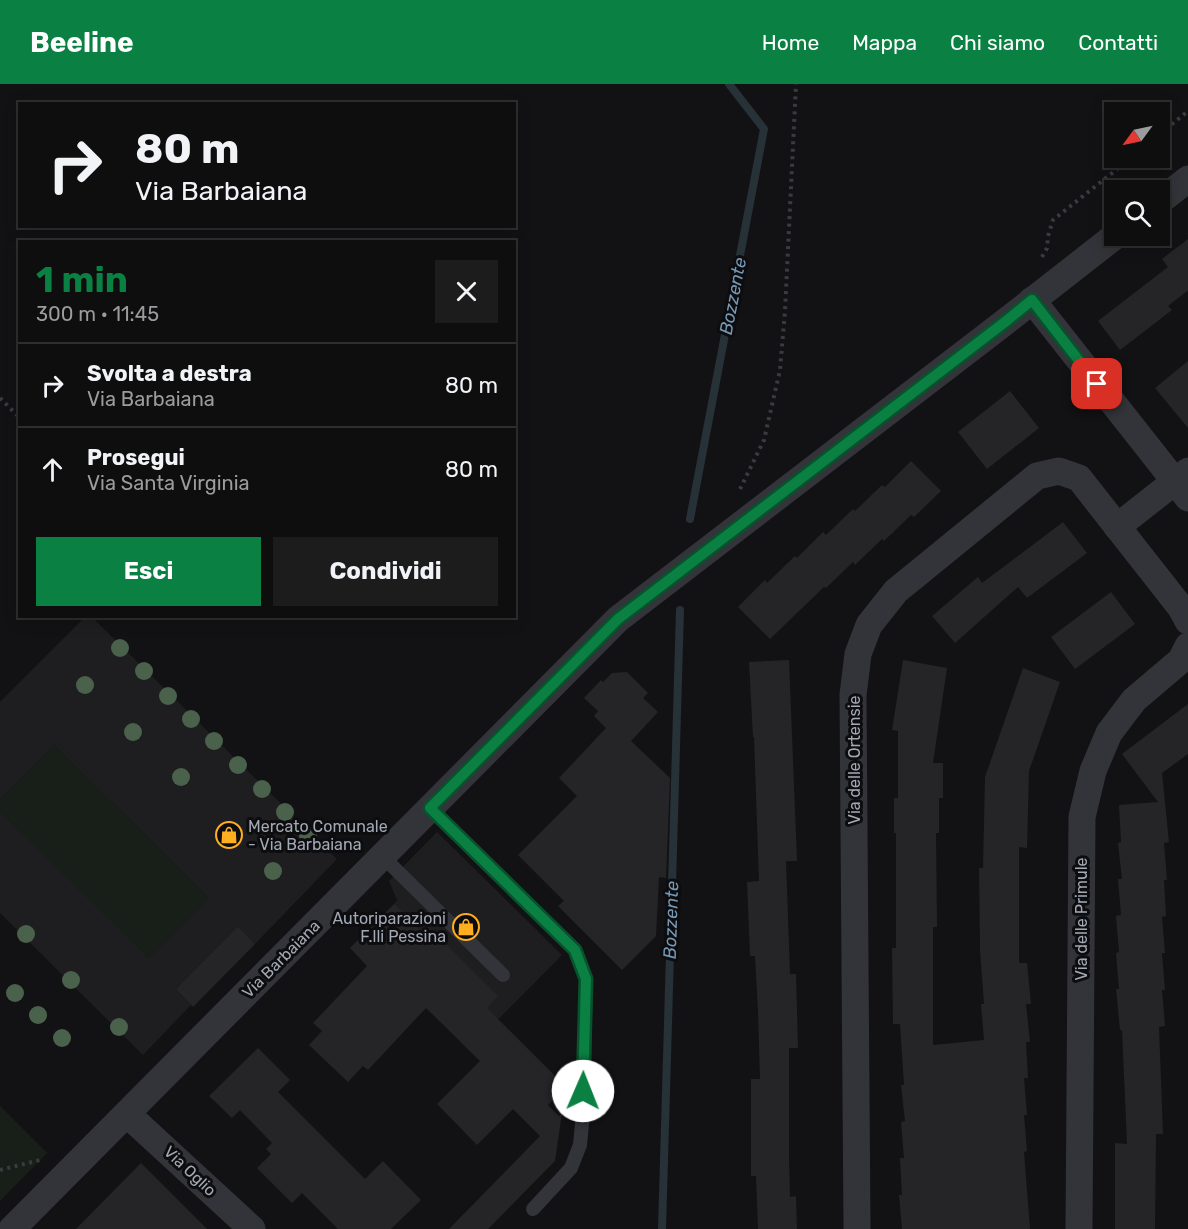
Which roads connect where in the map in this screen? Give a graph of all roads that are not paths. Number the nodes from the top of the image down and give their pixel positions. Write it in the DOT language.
graph roads {
  1 [pos="1188,179"];
  2 [pos="1170,193"];
  3 [pos="1104,244"];
  4 [pos="1032,300"];
  5 [pos="1184,483"];
  6 [pos="1117,527"];
  7 [pos="1188,621"];
  8 [pos="1188,646"];
  9 [pos="430,808"];
  10 [pos="382,856"];
  11 [pos="504,975"];
  12 [pos="127,1114"];
  13 [pos="533,1209"];
  14 [pos="12,1229"];
  15 [pos="252,1229"];
  16 [pos="857,1229"];
  17 [pos="1079,1229"];
  1 -- 2 [label="street"];
  3 -- 4 [label="street, Via Barbaiana"];
  4 -- 5 [label="street"];
  4 -- 9 [label="street, Via Barbaiana"];
  5 -- 6 [label="street"];
  6 -- 7 [label="street"];
  6 -- 16 [label="street, Via delle Ortensie"];
  8 -- 17 [label="street, Via delle Primule"];
  9 -- 10 [label="street, Via Barbaiana"];
  9 -- 13 [label="lane"];
  10 -- 11 [label="lane"];
  10 -- 12 [label="street, Via Barbaiana"];
  12 -- 14 [label="street, Via Barbaiana"];
  12 -- 15 [label="street, Via Oglio"];
}
